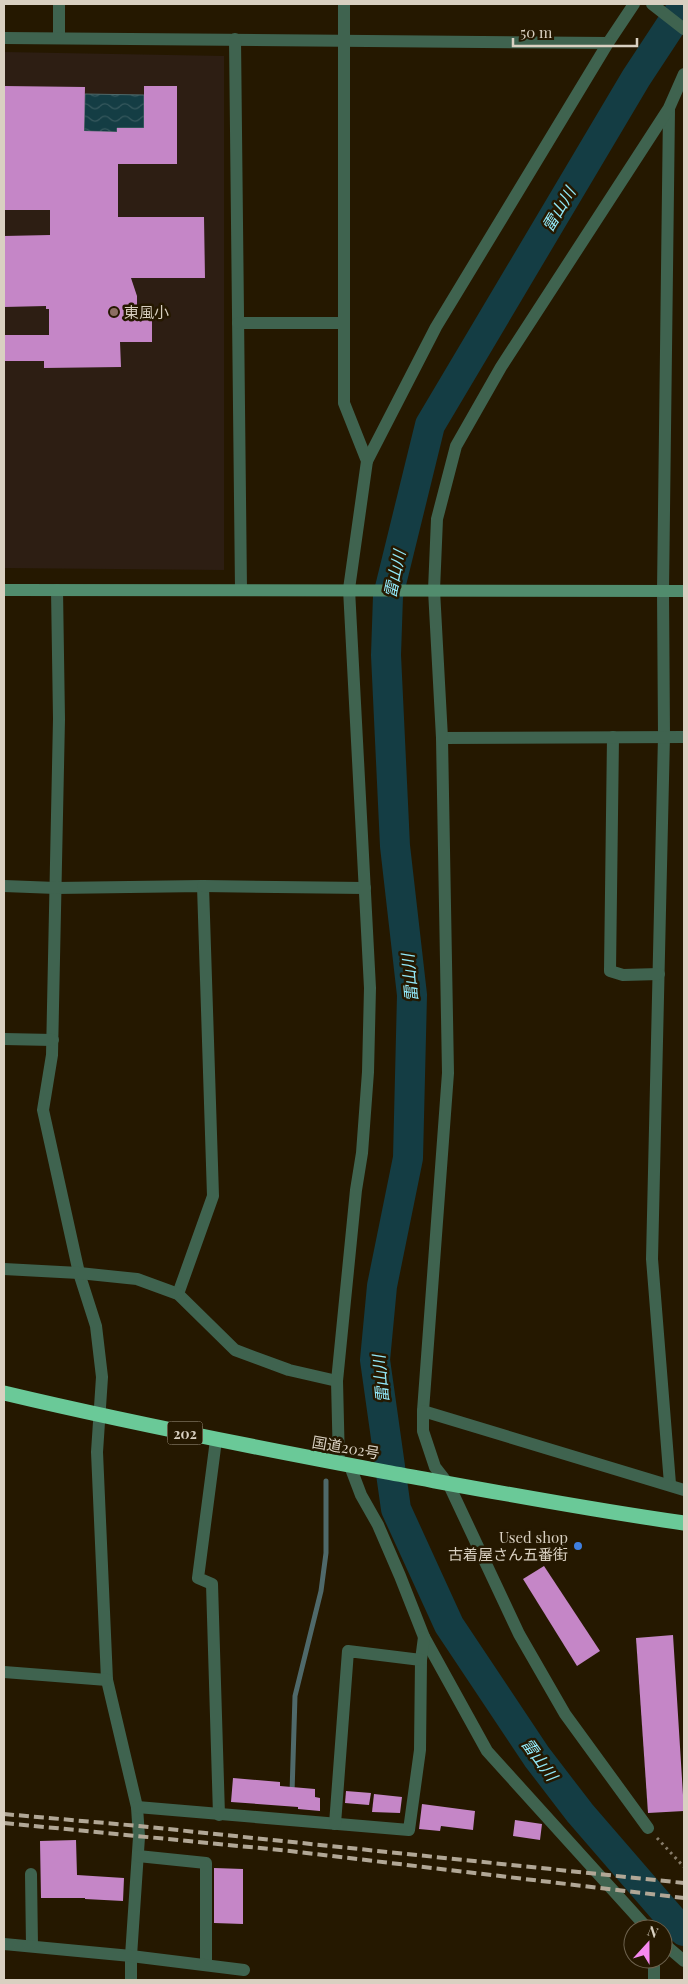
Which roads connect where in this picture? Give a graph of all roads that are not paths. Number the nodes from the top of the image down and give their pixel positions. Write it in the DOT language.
graph roads {
  1 [pos="59,4"];
  2 [pos="344,4"];
  3 [pos="634,4"];
  4 [pos="652,4"];
  5 [pos="684,29"];
  6 [pos="59,37"];
  7 [pos="4,38"];
  8 [pos="235,39"];
  9 [pos="344,40"];
  10 [pos="608,43"];
  11 [pos="684,74"];
  12 [pos="670,108"];
  13 [pos="344,323"];
  14 [pos="238,324"];
  15 [pos="367,461"];
  16 [pos="349,589"];
  17 [pos="4,590"];
  18 [pos="57,590"];
  19 [pos="241,590"];
  20 [pos="434,590"];
  21 [pos="663,591"];
  22 [pos="684,591"];
  23 [pos="664,736"];
  24 [pos="613,737"];
  25 [pos="684,737"];
  26 [pos="442,738"];
  27 [pos="4,886"];
  28 [pos="203,886"];
  29 [pos="56,888"];
  30 [pos="365,888"];
  31 [pos="659,974"];
  32 [pos="4,1039"];
  33 [pos="52,1040"];
  34 [pos="4,1269"];
  35 [pos="79,1273"];
  36 [pos="178,1294"];
  37 [pos="337,1381"];
  38 [pos="4,1393"];
  39 [pos="423,1411"];
  40 [pos="100,1416"];
  41 [pos="216,1440"];
  42 [pos="344,1465"];
  43 [pos="670,1484"];
  44 [pos="449,1485"];
  45 [pos="684,1490"];
  46 [pos="684,1523"];
  47 [pos="424,1637"];
  48 [pos="421,1660"];
  49 [pos="4,1672"];
  50 [pos="107,1680"];
  51 [pos="138,1807"];
  52 [pos="220,1815"];
  53 [pos="335,1824"];
  54 [pos="648,1828"];
  55 [pos="138,1856"];
  56 [pos="31,1874"];
  57 [pos="639,1919"];
  58 [pos="4,1944"];
  59 [pos="32,1946"];
  60 [pos="673,1952"];
  61 [pos="131,1956"];
  62 [pos="684,1961"];
  63 [pos="206,1965"];
  64 [pos="244,1970"];
  65 [pos="131,1980"];
  1 -- 6 [label="street"];
  2 -- 9 [label="street"];
  3 -- 10 [label="street"];
  4 -- 5 [label="street"];
  6 -- 7 [label="street"];
  6 -- 8 [label="street"];
  8 -- 9 [label="street"];
  8 -- 14 [label="street"];
  9 -- 10 [label="street"];
  9 -- 13 [label="street"];
  10 -- 15 [label="street"];
  11 -- 12 [label="street"];
  12 -- 20 [label="street"];
  12 -- 21 [label="street"];
  13 -- 14 [label="street"];
  13 -- 15 [label="street"];
  14 -- 19 [label="street"];
  15 -- 16 [label="street"];
  16 -- 19 [label="street"];
  16 -- 20 [label="street"];
  16 -- 30 [label="street"];
  17 -- 18 [label="street"];
  18 -- 19 [label="street"];
  18 -- 29 [label="street"];
  20 -- 21 [label="street"];
  20 -- 26 [label="street"];
  21 -- 22 [label="street"];
  21 -- 23 [label="street"];
  23 -- 24 [label="street"];
  23 -- 25 [label="street"];
  23 -- 31 [label="street"];
  24 -- 26 [label="street"];
  24 -- 31 [label="street"];
  26 -- 39 [label="street"];
  27 -- 29 [label="street"];
  28 -- 29 [label="street"];
  28 -- 30 [label="street"];
  28 -- 36 [label="street"];
  29 -- 33 [label="street"];
  30 -- 37 [label="street"];
  31 -- 43 [label="street"];
  32 -- 33 [label="street"];
  33 -- 35 [label="street"];
  34 -- 35 [label="street"];
  35 -- 36 [label="street"];
  35 -- 40 [label="street"];
  36 -- 37 [label="street"];
  37 -- 42 [label="street"];
  38 -- 40 [label="highway, 国道202号 / 202"];
  39 -- 43 [label="street"];
  39 -- 44 [label="street"];
  40 -- 41 [label="highway, 国道202号 / 202"];
  40 -- 50 [label="street"];
  41 -- 42 [label="highway, 国道202号 / 202"];
  41 -- 52 [label="street"];
  42 -- 44 [label="highway, 国道202号 / 202"];
  42 -- 47 [label="street"];
  43 -- 45 [label="street"];
  44 -- 46 [label="highway, 国道202号 / 202"];
  44 -- 54 [label="street"];
  47 -- 48 [label="street"];
  47 -- 57 [label="street"];
  48 -- 53 [label="street"];
  48 -- 53 [label="street"];
  49 -- 50 [label="street"];
  50 -- 51 [label="street"];
  51 -- 52 [label="street"];
  51 -- 55 [label="street"];
  52 -- 53 [label="street"];
  55 -- 61 [label="street"];
  55 -- 63 [label="street"];
  56 -- 59 [label="street"];
  58 -- 59 [label="street"];
  59 -- 61 [label="street"];
  60 -- 62 [label="street"];
  61 -- 63 [label="street"];
  61 -- 65 [label="street"];
  63 -- 64 [label="street"];
}
